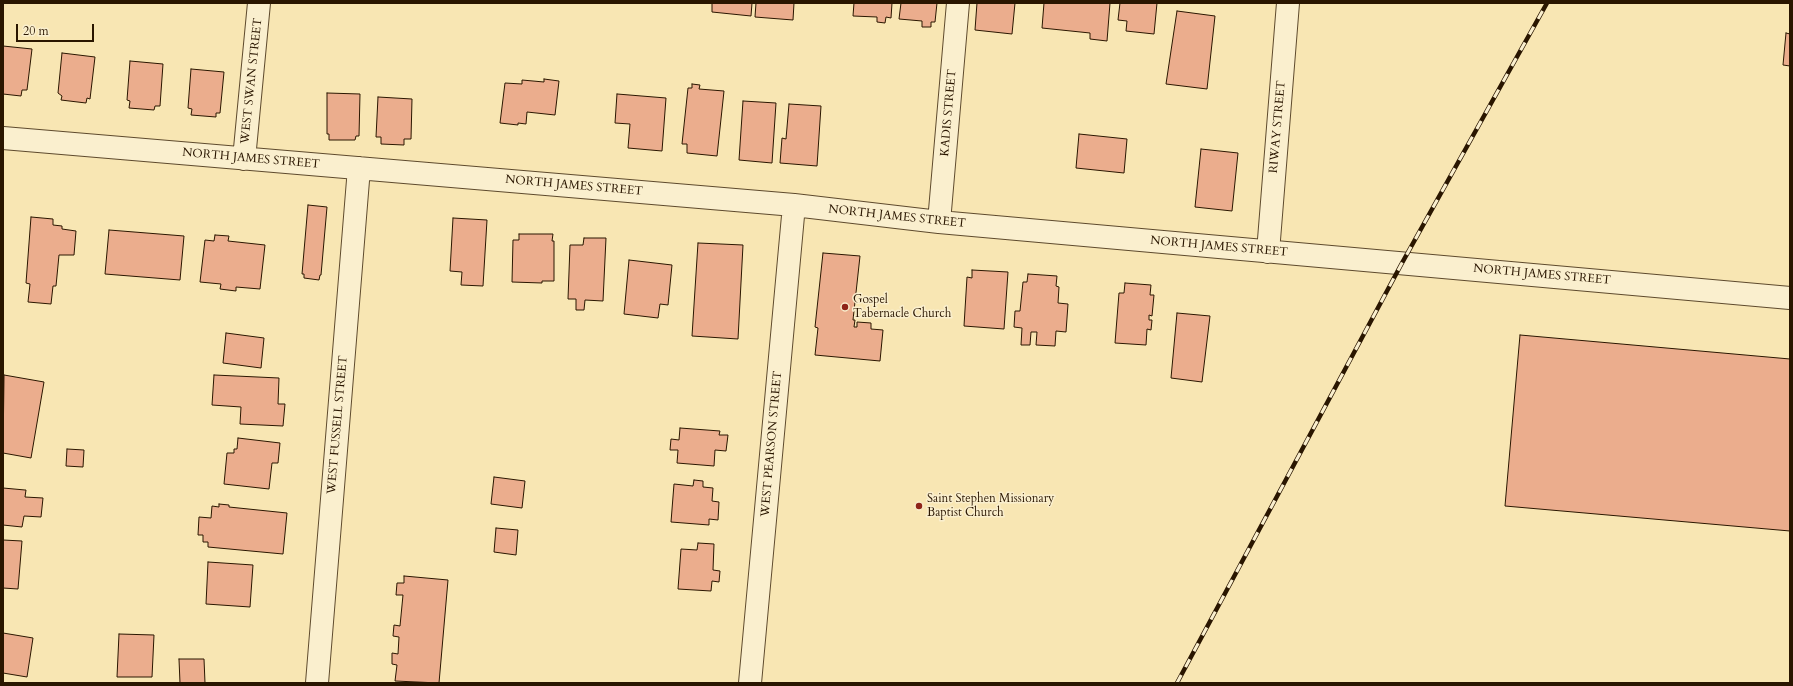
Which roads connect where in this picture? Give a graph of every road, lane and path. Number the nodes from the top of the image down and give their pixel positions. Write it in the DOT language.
graph roads {
  1 [pos="260,3"];
  2 [pos="958,3"];
  3 [pos="1288,3"];
  4 [pos="3,138"];
  5 [pos="244,159"];
  6 [pos="359,168"];
  7 [pos="794,205"];
  8 [pos="939,222"];
  9 [pos="1268,252"];
  10 [pos="1790,298"];
  11 [pos="317,683"];
  12 [pos="750,683"];
  1 -- 5 [label="street, WEST SWAN STREET"];
  2 -- 8 [label="street, KADIS STREET"];
  3 -- 9 [label="street, RIWAY STREET"];
  4 -- 5 [label="street, NORTH JAMES STREET"];
  5 -- 6 [label="street, NORTH JAMES STREET"];
  6 -- 7 [label="street, NORTH JAMES STREET"];
  6 -- 11 [label="street, WEST FUSSELL STREET"];
  7 -- 8 [label="street, NORTH JAMES STREET"];
  7 -- 12 [label="street, WEST PEARSON STREET"];
  8 -- 9 [label="street, NORTH JAMES STREET"];
  9 -- 10 [label="street, NORTH JAMES STREET"];
}
